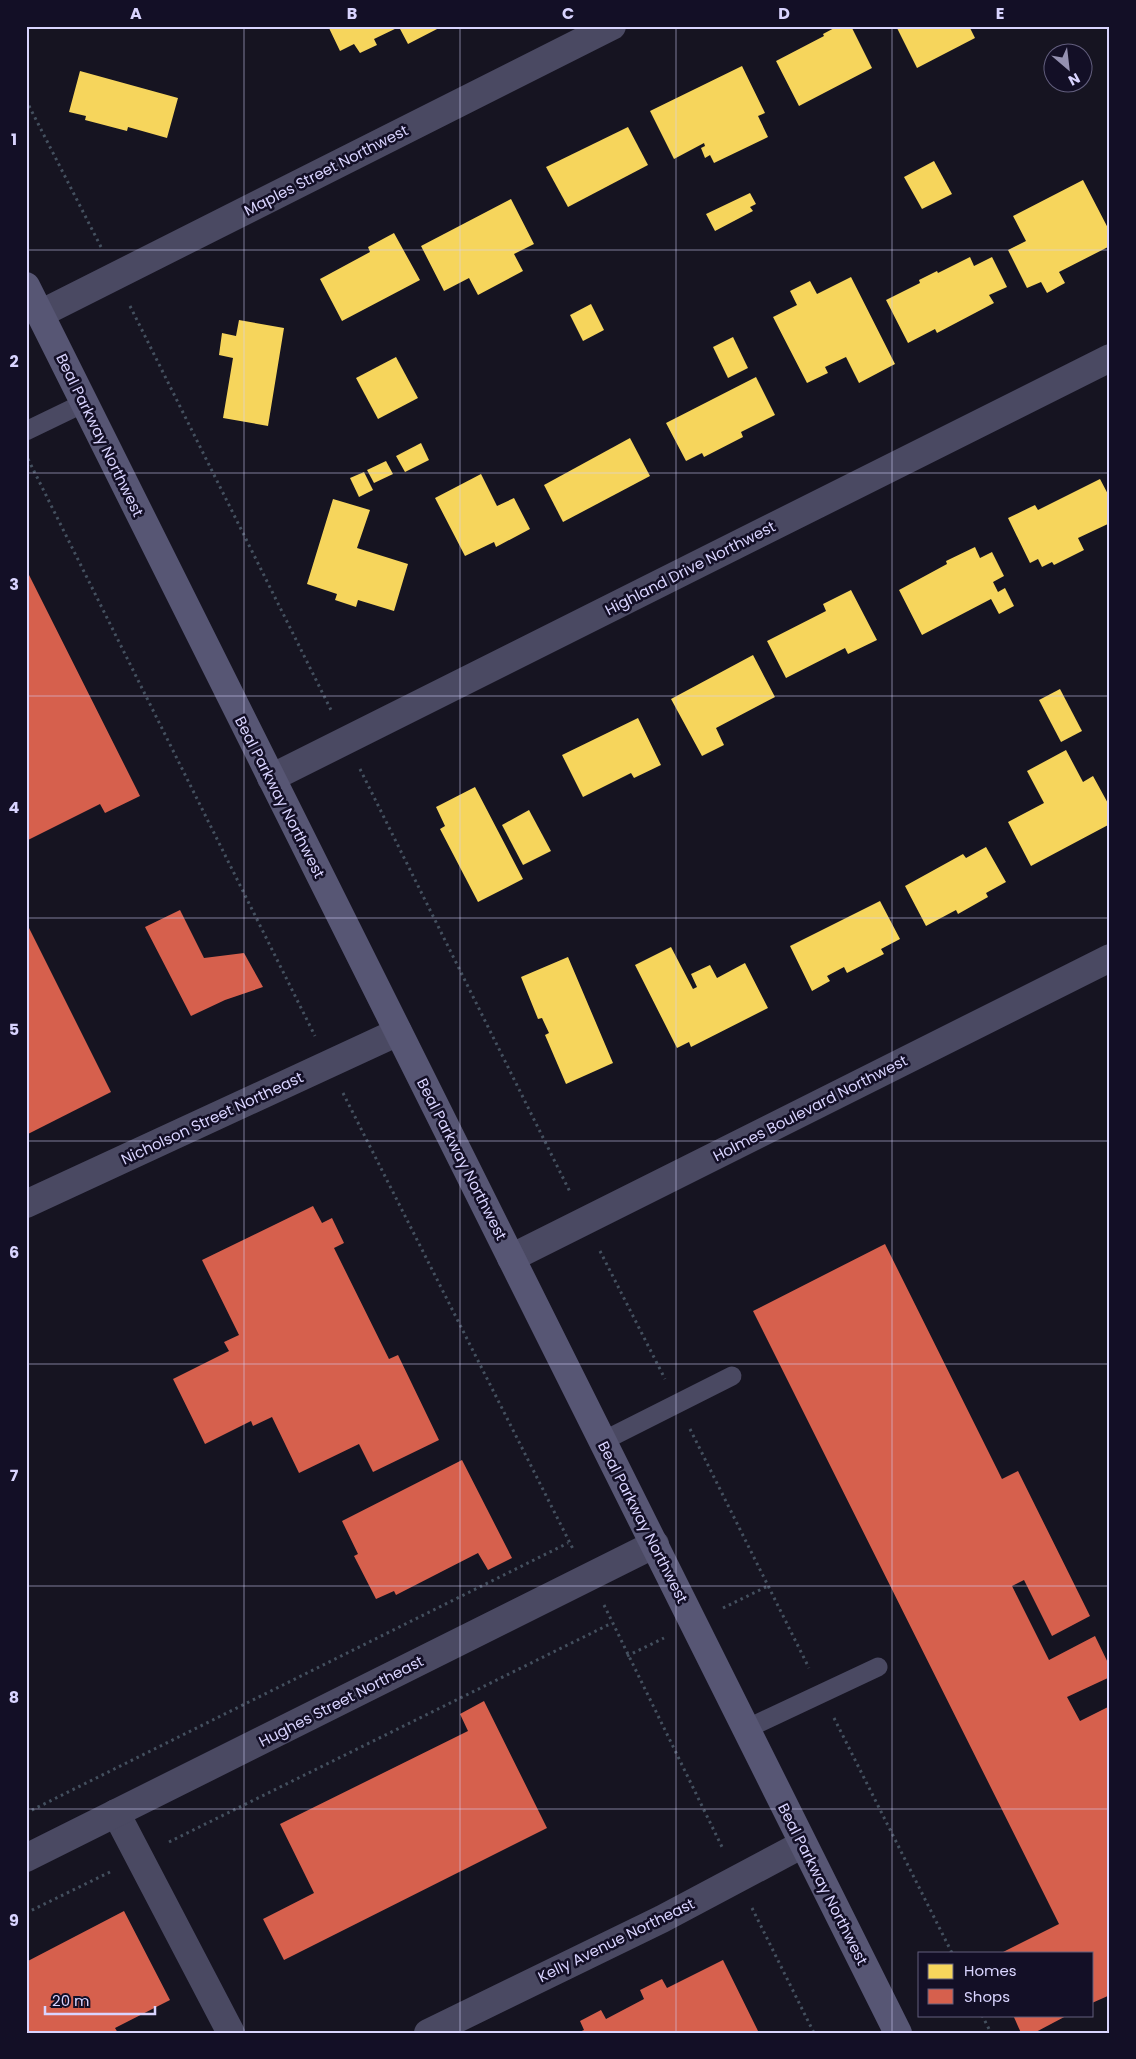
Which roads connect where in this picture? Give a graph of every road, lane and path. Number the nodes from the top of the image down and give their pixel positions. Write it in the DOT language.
graph roads {
  1 [pos="612,26"];
  2 [pos="26,100"];
  3 [pos="115,276"];
  4 [pos="26,286"];
  5 [pos="40,314"];
  6 [pos="1110,358"];
  7 [pos="84,403"];
  8 [pos="26,431"];
  9 [pos="26,456"];
  10 [pos="346,740"];
  11 [pos="271,778"];
  12 [pos="1110,958"];
  13 [pos="398,1032"];
  14 [pos="329,1064"];
  15 [pos="26,1204"];
  16 [pos="585,1220"];
  17 [pos="511,1258"];
  18 [pos="732,1376"];
  19 [pos="677,1403"];
  20 [pos="603,1441"];
  21 [pos="568,1543"];
  22 [pos="655,1544"];
  23 [pos="590,1576"];
  24 [pos="612,1623"];
  25 [pos="878,1667"];
  26 [pos="822,1693"];
  27 [pos="746,1729"];
  28 [pos="26,1813"];
  29 [pos="116,1813"];
  30 [pos="802,1844"];
  31 [pos="139,1857"];
  32 [pos="26,1858"];
  33 [pos="738,1878"];
  34 [pos="26,1913"];
  35 [pos="952,1952"];
  36 [pos="982,2016"];
  37 [pos="231,2033"];
  38 [pos="428,2033"];
  39 [pos="814,2033"];
  40 [pos="898,2033"];
  41 [pos="991,2033"];
  1 -- 3 [label="street, Maples Street Northwest"];
  2 -- 3 [label="path"];
  3 -- 5 [label="street, Maples Street Northwest"];
  3 -- 10 [label="path"];
  4 -- 5 [label="main road, Beal Parkway Northwest"];
  5 -- 7 [label="main road, Beal Parkway Northwest"];
  6 -- 10 [label="street, Highland Drive Northwest"];
  7 -- 8 [label="lane"];
  7 -- 11 [label="main road, Beal Parkway Northwest"];
  9 -- 14 [label="path"];
  10 -- 11 [label="street, Highland Drive Northwest"];
  10 -- 16 [label="path"];
  11 -- 13 [label="main road, Beal Parkway Northwest"];
  12 -- 16 [label="street, Holmes Boulevard Northwest"];
  13 -- 14 [label="street, Nicholson Street Northeast"];
  13 -- 17 [label="main road, Beal Parkway Northwest"];
  14 -- 15 [label="street, Nicholson Street Northeast"];
  14 -- 21 [label="path"];
  16 -- 17 [label="street, Holmes Boulevard Northwest"];
  16 -- 19 [label="path"];
  17 -- 20 [label="main road, Beal Parkway Northwest"];
  18 -- 19 [label="lane"];
  19 -- 20 [label="lane"];
  19 -- 26 [label="path"];
  20 -- 22 [label="main road, Beal Parkway Northwest"];
  21 -- 23 [label="path"];
  21 -- 28 [label="path"];
  22 -- 23 [label="street, Hughes Street Northeast"];
  22 -- 27 [label="main road, Beal Parkway Northwest"];
  23 -- 24 [label="path"];
  23 -- 29 [label="street, Hughes Street Northeast"];
  24 -- 31 [label="path"];
  24 -- 33 [label="path"];
  25 -- 26 [label="lane"];
  26 -- 27 [label="lane"];
  26 -- 35 [label="path"];
  27 -- 30 [label="main road, Beal Parkway Northwest"];
  29 -- 31 [label="street"];
  29 -- 32 [label="street, Hughes Street Northeast"];
  30 -- 33 [label="street, Kelly Avenue Northeast"];
  30 -- 40 [label="main road, Beal Parkway Northwest"];
  31 -- 34 [label="path"];
  31 -- 37 [label="street"];
  33 -- 38 [label="street, Kelly Avenue Northeast"];
  33 -- 39 [label="path"];
  36 -- 41 [label="path"];
}
